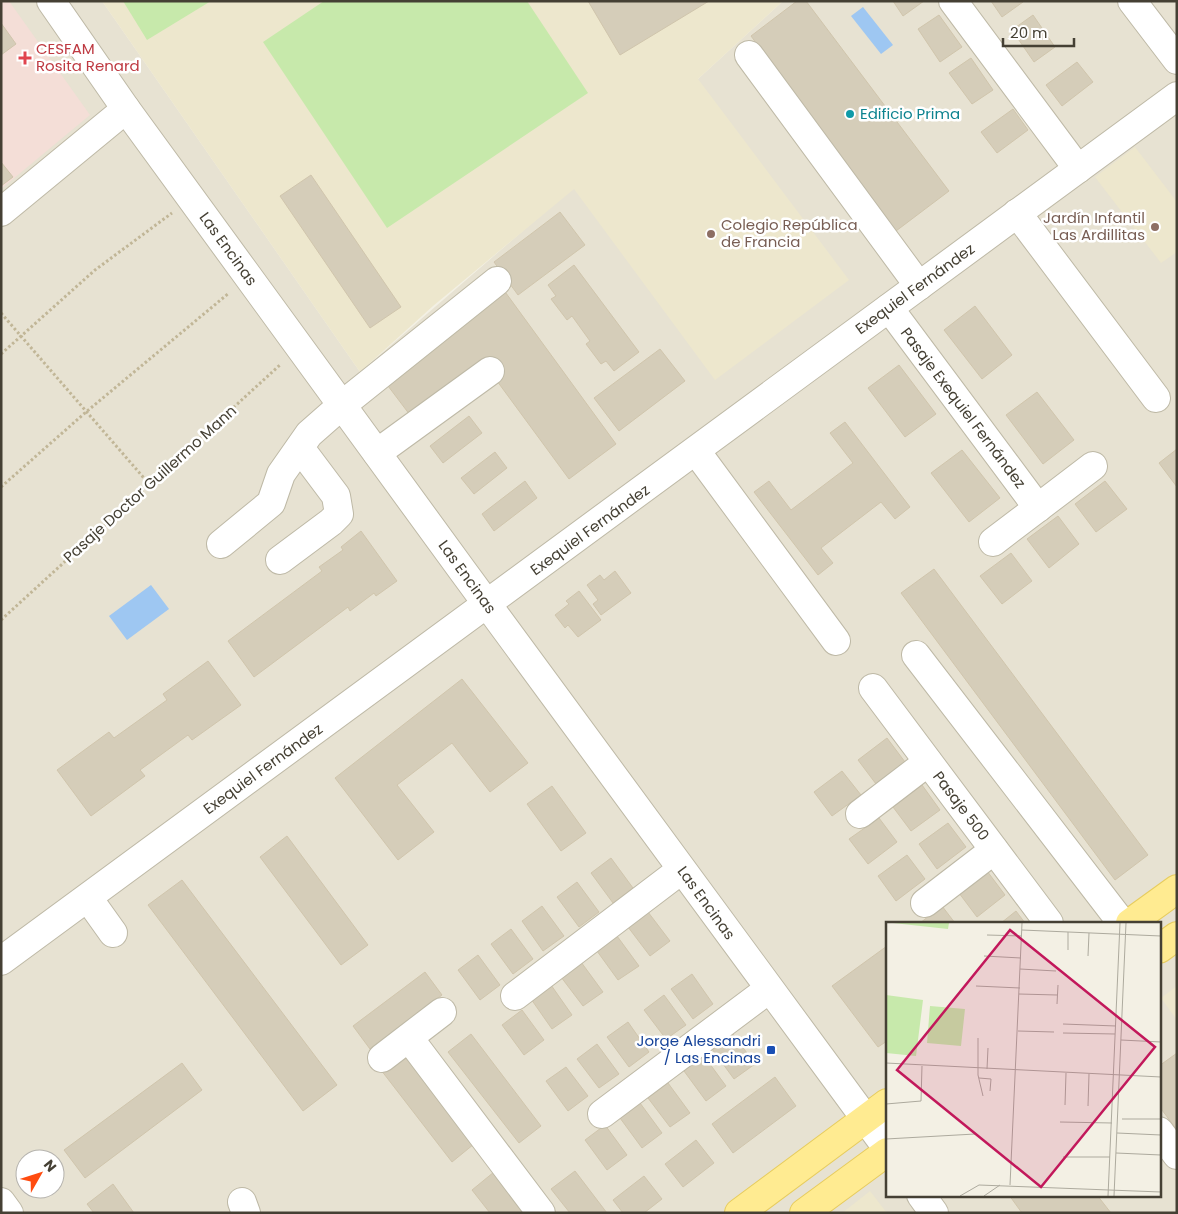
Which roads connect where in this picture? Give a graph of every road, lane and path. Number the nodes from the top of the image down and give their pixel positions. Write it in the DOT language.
graph roads {
  1 [pos="51,1"];
  2 [pos="953,1"];
  3 [pos="1132,1"];
  4 [pos="749,56"];
  5 [pos="1177,60"];
  6 [pos="1177,96"];
  7 [pos="126,108"];
  8 [pos="1078,169"];
  9 [pos="191,199"];
  10 [pos="1,212"];
  11 [pos="1017,214"];
  12 [pos="248,277"];
  13 [pos="497,281"];
  14 [pos="919,286"];
  15 [pos="890,308"];
  16 [pos="1,313"];
  17 [pos="21,336"];
  18 [pos="300,348"];
  19 [pos="1,354"];
  20 [pos="490,371"];
  21 [pos="1156,398"];
  22 [pos="342,405"];
  23 [pos="86,412"];
  24 [pos="300,448"];
  25 [pos="696,451"];
  26 [pos="376,453"];
  27 [pos="1093,466"];
  28 [pos="150,485"];
  29 [pos="1,487"];
  30 [pos="1038,508"];
  31 [pos="993,542"];
  32 [pos="221,544"];
  33 [pos="280,560"];
  34 [pos="488,605"];
  35 [pos="1,620"];
  36 [pos="836,641"];
  37 [pos="916,655"];
  38 [pos="873,688"];
  39 [pos="928,762"];
  40 [pos="860,814"];
  41 [pos="994,850"];
  42 [pos="681,870"];
  43 [pos="1177,889"];
  44 [pos="88,898"];
  45 [pos="925,903"];
  46 [pos="1048,922"];
  47 [pos="1121,922"];
  48 [pos="1131,922"];
  49 [pos="113,933"];
  50 [pos="1177,936"];
  51 [pos="1160,948"];
  52 [pos="1,961"];
  53 [pos="769,989"];
  54 [pos="516,996"];
  55 [pos="442,1012"];
  56 [pos="409,1038"];
  57 [pos="382,1058"];
  58 [pos="886,1104"];
  59 [pos="602,1114"];
  60 [pos="865,1119"];
  61 [pos="1160,1132"];
  62 [pos="886,1149"];
  63 [pos="886,1151"];
  64 [pos="1177,1155"];
  65 [pos="922,1196"];
  66 [pos="1,1202"];
  67 [pos="9,1213"];
  68 [pos="541,1213"];
  69 [pos="739,1213"];
  70 [pos="804,1213"];
  71 [pos="934,1213"];
  1 -- 7 [label="street, Las Encinas"];
  2 -- 8 [label="street"];
  3 -- 5 [label="street"];
  4 -- 14 [label="street"];
  6 -- 8 [label="street, Exequiel Fernández"];
  7 -- 9 [label="street, Las Encinas"];
  7 -- 10 [label="street"];
  8 -- 11 [label="street, Exequiel Fernández"];
  9 -- 12 [label="street, Las Encinas"];
  9 -- 17 [label="path"];
  11 -- 14 [label="street, Exequiel Fernández"];
  11 -- 21 [label="street"];
  12 -- 18 [label="street, Las Encinas"];
  12 -- 23 [label="path"];
  13 -- 22 [label="street"];
  14 -- 15 [label="street, Exequiel Fernández"];
  15 -- 25 [label="street, Exequiel Fernández"];
  15 -- 30 [label="street, Pasaje Exequiel Fernández"];
  16 -- 17 [label="path"];
  17 -- 19 [label="path"];
  17 -- 23 [label="path"];
  18 -- 22 [label="street, Las Encinas"];
  18 -- 28 [label="path, Pasaje Doctor Guillermo Mann"];
  20 -- 26 [label="street"];
  22 -- 24 [label="street"];
  22 -- 26 [label="street, Las Encinas"];
  23 -- 28 [label="path"];
  23 -- 29 [label="path"];
  24 -- 32 [label="street"];
  24 -- 33 [label="street"];
  25 -- 34 [label="street, Exequiel Fernández"];
  25 -- 36 [label="street"];
  26 -- 34 [label="street, Las Encinas"];
  27 -- 30 [label="street"];
  28 -- 35 [label="path, Pasaje Doctor Guillermo Mann"];
  30 -- 31 [label="street"];
  34 -- 42 [label="street, Las Encinas"];
  34 -- 44 [label="street, Exequiel Fernández"];
  37 -- 47 [label="street"];
  38 -- 39 [label="street, Pasaje 500"];
  39 -- 40 [label="street, Pasaje 500"];
  39 -- 41 [label="street, Pasaje 500"];
  41 -- 45 [label="street, Pasaje 500"];
  41 -- 46 [label="street, Pasaje 500"];
  42 -- 53 [label="street, Las Encinas"];
  42 -- 54 [label="street"];
  43 -- 48 [label="main road"];
  44 -- 49 [label="street"];
  44 -- 52 [label="street, Exequiel Fernández"];
  50 -- 51 [label="main road"];
  53 -- 59 [label="street"];
  53 -- 60 [label="street, Las Encinas"];
  55 -- 56 [label="street"];
  56 -- 57 [label="street"];
  56 -- 68 [label="street"];
  58 -- 60 [label="main road"];
  60 -- 62 [label="street, Las Encinas"];
  60 -- 69 [label="main road"];
  61 -- 64 [label="street"];
  63 -- 70 [label="main road"];
  65 -- 71 [label="street"];
  66 -- 67 [label="street"];
}
